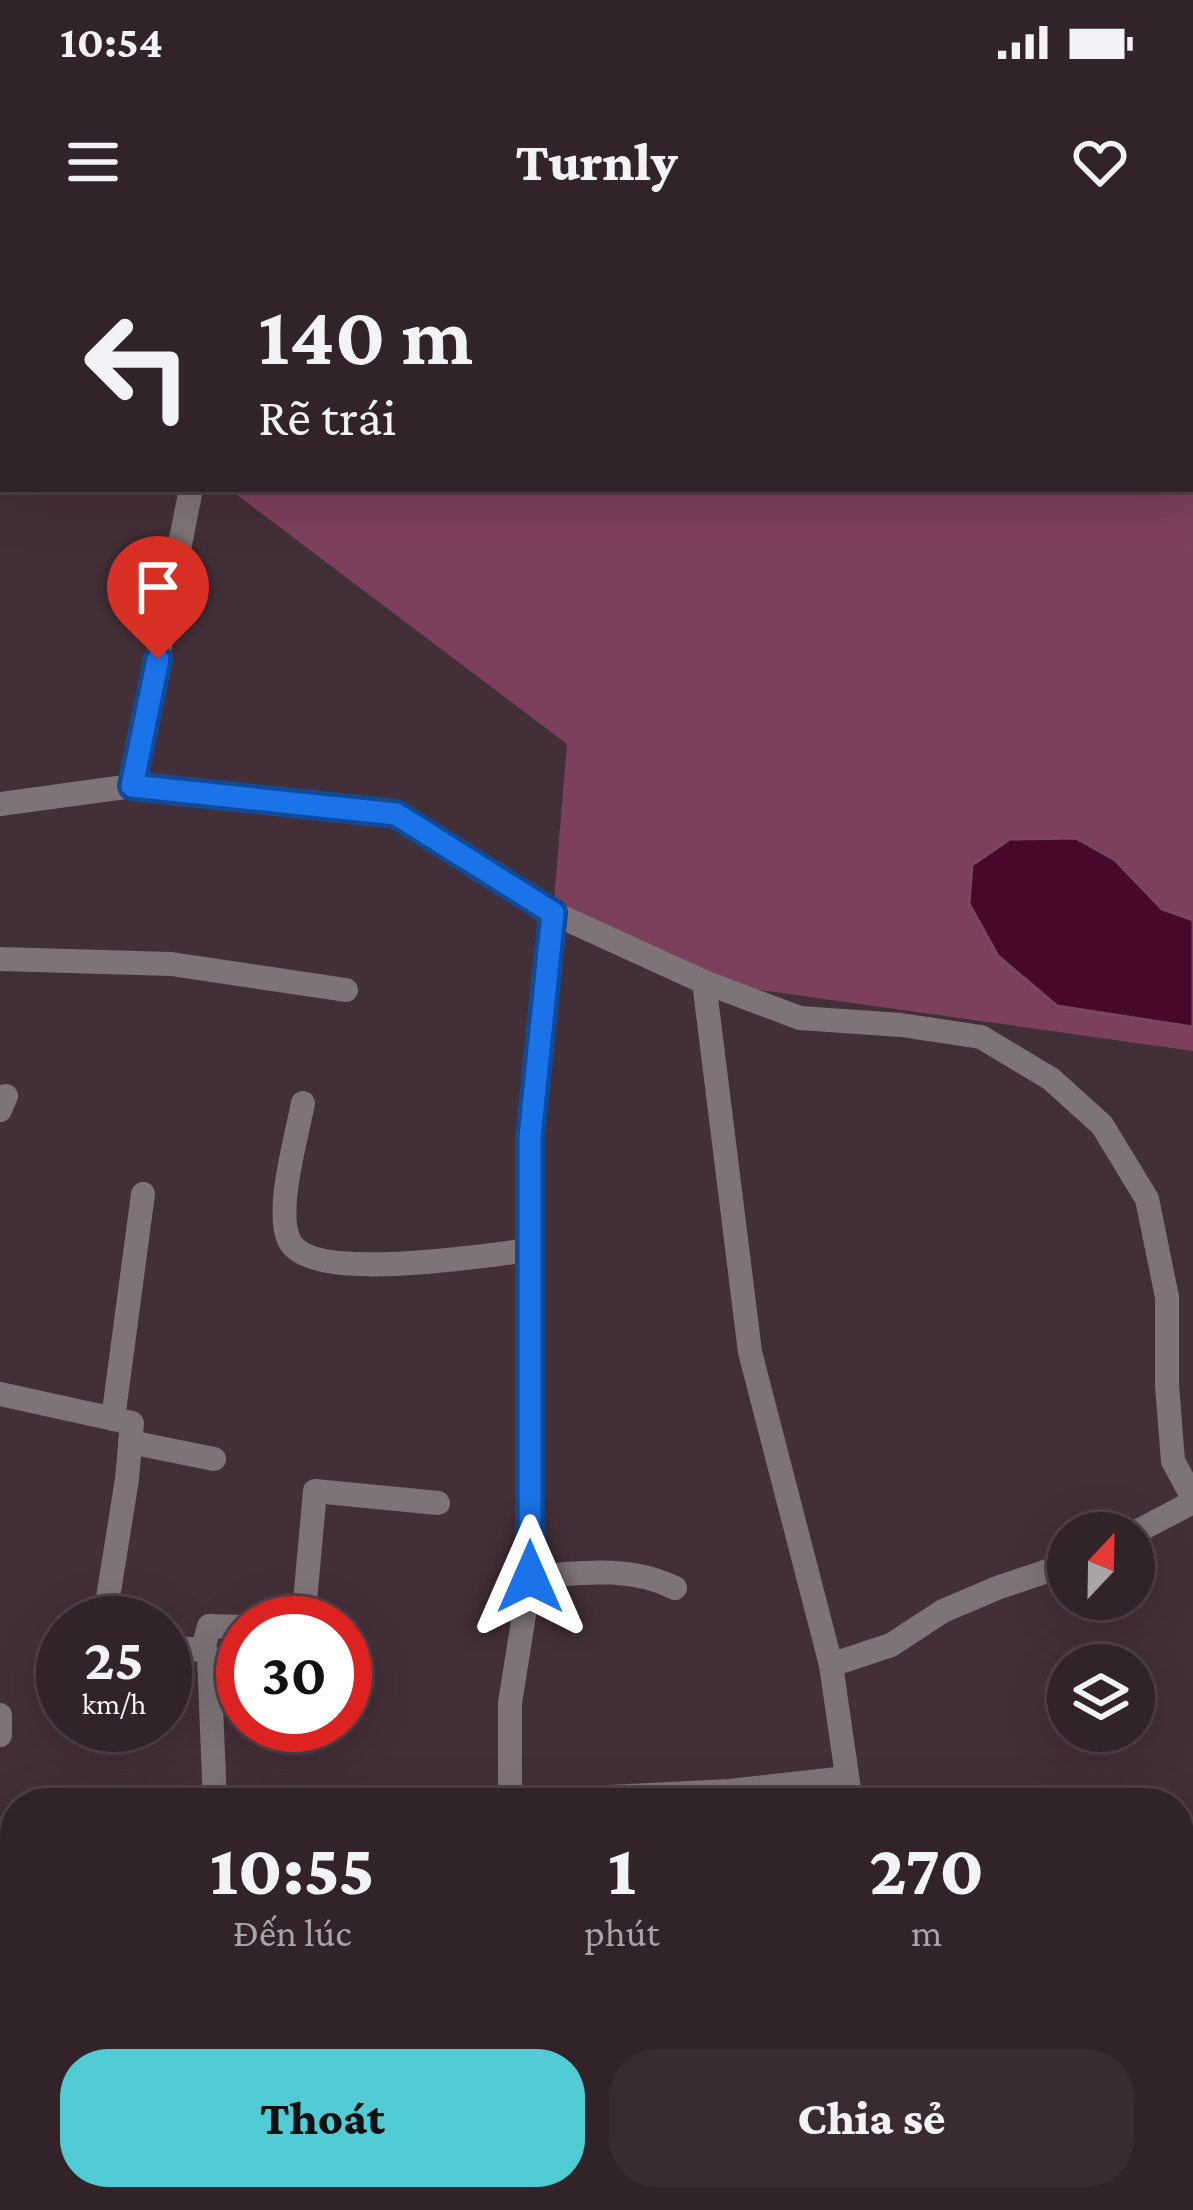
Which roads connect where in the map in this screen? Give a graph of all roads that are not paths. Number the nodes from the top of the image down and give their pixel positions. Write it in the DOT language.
graph roads {
  1 [pos="190,492"];
  2 [pos="132,786"];
  3 [pos="0,804"];
  4 [pos="553,913"];
  5 [pos="0,959"];
  6 [pos="704,982"];
  7 [pos="346,990"];
  8 [pos="303,1103"];
  9 [pos="143,1194"];
  10 [pos="530,1250"];
  11 [pos="0,1394"];
  12 [pos="113,1419"];
  13 [pos="130,1442"];
  14 [pos="214,1460"];
  15 [pos="1193,1500"];
  16 [pos="438,1503"];
  17 [pos="1155,1521"];
  18 [pos="1047,1571"];
  19 [pos="530,1577"];
  20 [pos="675,1588"];
  21 [pos="108,1596"];
  22 [pos="305,1596"];
  23 [pos="216,1626"];
  24 [pos="192,1649"];
  25 [pos="203,1650"];
  26 [pos="831,1665"];
  27 [pos="0,1715"];
  28 [pos="0,1736"];
  29 [pos="214,1788"];
  30 [pos="503,1788"];
  31 [pos="848,1788"];
  1 -- 2 [label="street"];
  2 -- 3 [label="street"];
  2 -- 4 [label="street"];
  4 -- 6 [label="street"];
  4 -- 10 [label="street"];
  5 -- 7 [label="street"];
  6 -- 15 [label="street"];
  6 -- 26 [label="street"];
  8 -- 10 [label="street"];
  9 -- 12 [label="street"];
  10 -- 19 [label="street"];
  11 -- 12 [label="street"];
  12 -- 13 [label="street"];
  13 -- 14 [label="street"];
  13 -- 21 [label="street"];
  15 -- 17 [label="street"];
  16 -- 22 [label="street"];
  18 -- 26 [label="street"];
  19 -- 20 [label="street"];
  19 -- 30 [label="street"];
  23 -- 25 [label="street"];
  24 -- 25 [label="street"];
  25 -- 29 [label="street"];
  26 -- 31 [label="street"];
  27 -- 28 [label="street"];
}
